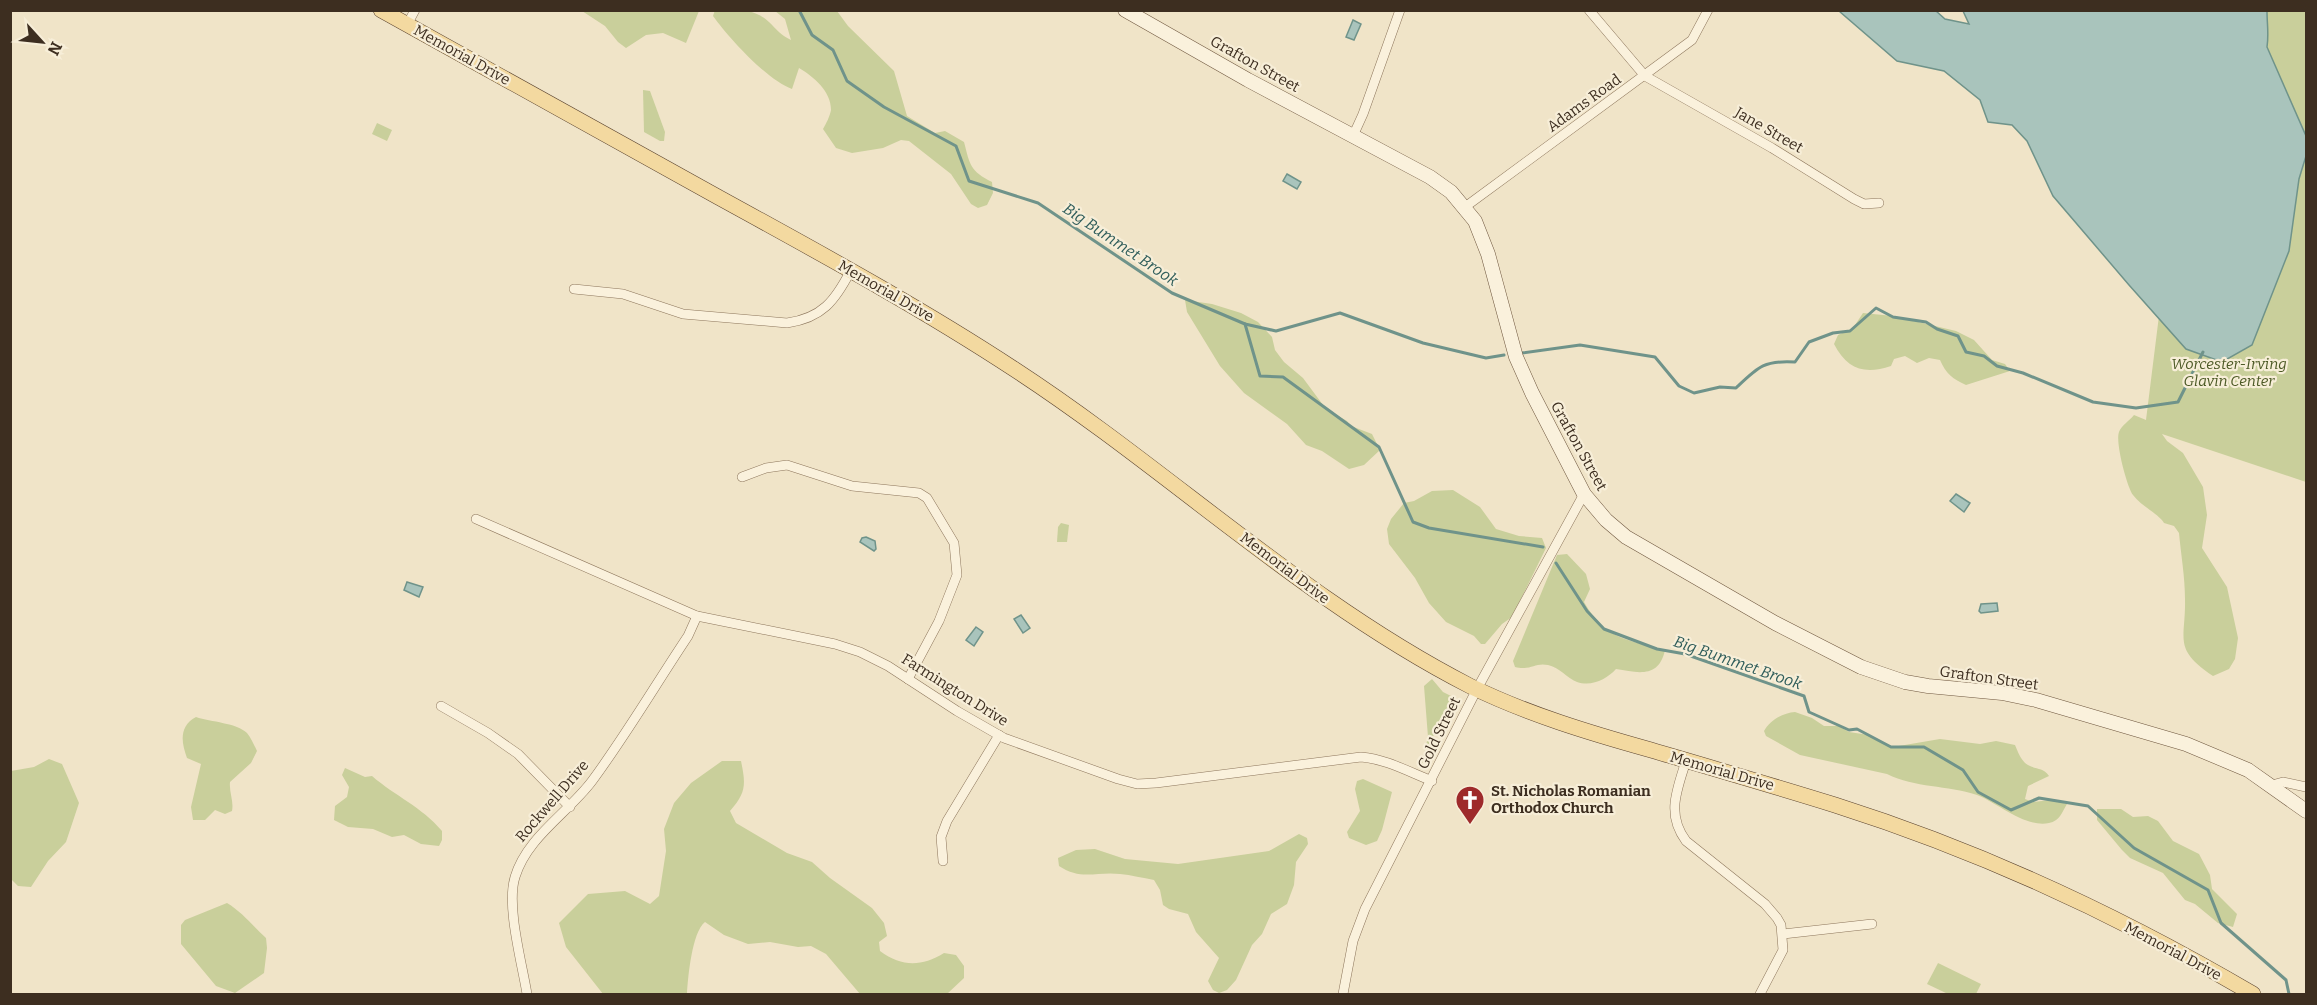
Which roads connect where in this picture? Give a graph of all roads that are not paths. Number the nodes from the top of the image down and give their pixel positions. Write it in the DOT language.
graph roads {
  1 [pos="381,10"];
  2 [pos="415,10"];
  3 [pos="1125,10"];
  4 [pos="1400,10"];
  5 [pos="1589,10"];
  6 [pos="1708,10"];
  7 [pos="407,25"];
  8 [pos="1646,76"];
  9 [pos="1353,136"];
  10 [pos="1879,203"];
  11 [pos="1465,207"];
  12 [pos="851,270"];
  13 [pos="574,289"];
  14 [pos="742,477"];
  15 [pos="1584,494"];
  16 [pos="476,519"];
  17 [pos="697,616"];
  18 [pos="908,679"];
  19 [pos="1477,689"];
  20 [pos="441,706"];
  21 [pos="999,735"];
  22 [pos="1686,761"];
  23 [pos="1431,781"];
  24 [pos="2272,785"];
  25 [pos="2307,787"];
  26 [pos="570,807"];
  27 [pos="2307,811"];
  28 [pos="943,861"];
  29 [pos="1872,924"];
  30 [pos="1783,934"];
  31 [pos="527,994"];
  32 [pos="1343,994"];
  33 [pos="1760,994"];
  34 [pos="2253,994"];
  1 -- 7 [label="main road, Memorial Drive"];
  2 -- 7 [label="street"];
  3 -- 9 [label="street, Grafton Street"];
  4 -- 9 [label="street"];
  5 -- 8 [label="street, Jane Street"];
  6 -- 8 [label="street, Adams Road"];
  7 -- 12 [label="main road, Memorial Drive"];
  8 -- 10 [label="street, Jane Street"];
  8 -- 11 [label="street, Adams Road"];
  9 -- 11 [label="street, Grafton Street"];
  11 -- 15 [label="street, Grafton Street"];
  12 -- 13 [label="street"];
  12 -- 19 [label="main road, Memorial Drive"];
  14 -- 18 [label="street"];
  15 -- 19 [label="street, Gold Street"];
  15 -- 24 [label="street, Grafton Street"];
  16 -- 17 [label="street, Farmington Drive"];
  17 -- 18 [label="street, Farmington Drive"];
  17 -- 26 [label="street, Rockwell Drive"];
  18 -- 21 [label="street, Farmington Drive"];
  19 -- 22 [label="main road, Memorial Drive"];
  19 -- 23 [label="street, Gold Street"];
  20 -- 26 [label="street"];
  21 -- 23 [label="street, Farmington Drive"];
  21 -- 28 [label="street"];
  22 -- 30 [label="street"];
  22 -- 34 [label="main road, Memorial Drive"];
  23 -- 32 [label="street, Gold Street"];
  24 -- 25 [label="street, Grafton Street"];
  24 -- 27 [label="street, Grafton Street"];
  26 -- 31 [label="street, Rockwell Drive"];
  29 -- 30 [label="street"];
  30 -- 33 [label="street"];
}
